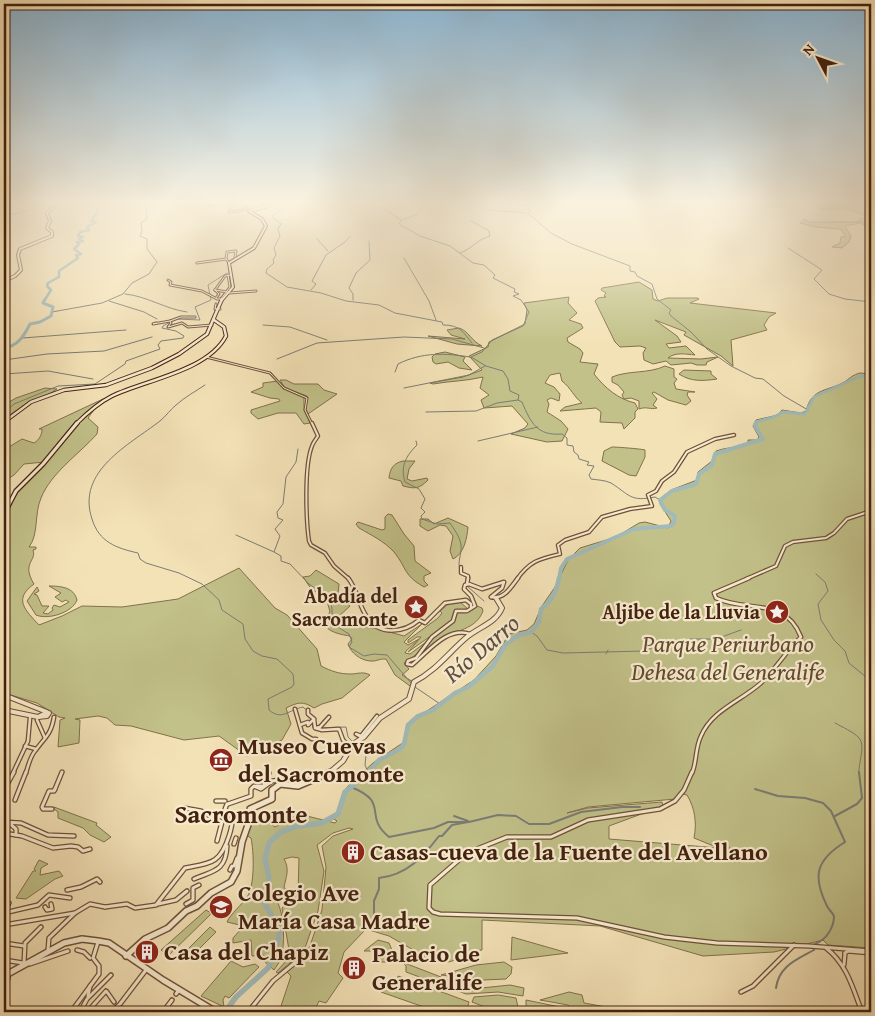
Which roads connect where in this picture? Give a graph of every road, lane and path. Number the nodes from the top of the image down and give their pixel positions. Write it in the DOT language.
graph roads {
  1 [pos="21,248"];
  2 [pos="253,248"];
  3 [pos="235,257"];
  4 [pos="226,259"];
  5 [pos="197,263"];
  6 [pos="229,263"];
  7 [pos="229,275"];
  8 [pos="168,280"];
  9 [pos="4,281"];
  10 [pos="216,290"];
  11 [pos="256,291"];
  12 [pos="228,292"];
  13 [pos="216,298"];
  14 [pos="222,299"];
  15 [pos="216,304"];
  16 [pos="220,309"];
  17 [pos="195,317"];
  18 [pos="214,320"];
  19 [pos="170,321"];
  20 [pos="156,323"];
  21 [pos="212,325"];
  22 [pos="205,357"];
  23 [pos="4,422"];
  24 [pos="734,435"];
  25 [pos="871,511"];
  26 [pos="4,514"];
  27 [pos="461,567"];
  28 [pos="467,584"];
  29 [pos="496,598"];
  30 [pos="471,608"];
  31 [pos="470,634"];
  32 [pos="4,695"];
  33 [pos="295,709"];
  34 [pos="4,710"];
  35 [pos="308,710"];
  36 [pos="47,714"];
  37 [pos="377,716"];
  38 [pos="329,717"];
  39 [pos="30,718"];
  40 [pos="38,719"];
  41 [pos="314,719"];
  42 [pos="300,725"];
  43 [pos="315,728"];
  44 [pos="4,731"];
  45 [pos="45,738"];
  46 [pos="363,738"];
  47 [pos="316,739"];
  48 [pos="353,744"];
  49 [pos="25,746"];
  50 [pos="36,749"];
  51 [pos="4,754"];
  52 [pos="62,772"];
  53 [pos="269,773"];
  54 [pos="280,784"];
  55 [pos="254,786"];
  56 [pos="4,790"];
  57 [pos="15,800"];
  58 [pos="216,801"];
  59 [pos="226,802"];
  60 [pos="184,808"];
  61 [pos="52,809"];
  62 [pos="5,822"];
  63 [pos="4,833"];
  64 [pos="16,835"];
  65 [pos="74,836"];
  66 [pos="236,838"];
  67 [pos="217,841"];
  68 [pos="234,844"];
  69 [pos="226,845"];
  70 [pos="90,849"];
  71 [pos="237,858"];
  72 [pos="230,870"];
  73 [pos="194,879"];
  74 [pos="100,882"];
  75 [pos="198,885"];
  76 [pos="67,890"];
  77 [pos="187,891"];
  78 [pos="70,898"];
  79 [pos="10,904"];
  80 [pos="51,904"];
  81 [pos="186,904"];
  82 [pos="156,905"];
  83 [pos="45,907"];
  84 [pos="4,913"];
  85 [pos="75,913"];
  86 [pos="5,925"];
  87 [pos="41,927"];
  88 [pos="4,931"];
  89 [pos="135,940"];
  90 [pos="98,941"];
  91 [pos="142,942"];
  92 [pos="4,945"];
  93 [pos="794,945"];
  94 [pos="25,946"];
  95 [pos="825,948"];
  96 [pos="836,949"];
  97 [pos="48,950"];
  98 [pos="77,950"];
  99 [pos="68,951"];
  100 [pos="843,952"];
  101 [pos="871,952"];
  102 [pos="834,954"];
  103 [pos="126,956"];
  104 [pos="90,958"];
  105 [pos="839,959"];
  106 [pos="4,960"];
  107 [pos="297,960"];
  108 [pos="844,960"];
  109 [pos="23,964"];
  110 [pos="844,967"];
  111 [pos="146,970"];
  112 [pos="111,975"];
  113 [pos="4,978"];
  114 [pos="90,986"];
  115 [pos="740,992"];
  116 [pos="88,999"];
  117 [pos="172,1000"];
  118 [pos="114,1002"];
  119 [pos="71,1012"];
  120 [pos="80,1012"];
  121 [pos="87,1012"];
  122 [pos="110,1012"];
  123 [pos="163,1012"];
  124 [pos="216,1012"];
  125 [pos="248,1012"];
  126 [pos="862,1012"];
  1 -- 9 [label="main road"];
  2 -- 3 [label="main road"];
  3 -- 4 [label="street"];
  3 -- 6 [label="main road"];
  4 -- 5 [label="street"];
  4 -- 6 [label="street"];
  6 -- 7 [label="main road"];
  7 -- 10 [label="street"];
  7 -- 12 [label="main road"];
  8 -- 13 [label="street"];
  10 -- 12 [label="street"];
  10 -- 13 [label="street"];
  11 -- 12 [label="street"];
  12 -- 14 [label="main road"];
  13 -- 14 [label="street"];
  14 -- 16 [label="main road"];
  15 -- 16 [label="street"];
  16 -- 18 [label="main road"];
  17 -- 19 [label="street"];
  18 -- 21 [label="main road"];
  18 -- 22 [label="main road"];
  19 -- 20 [label="street"];
  19 -- 21 [label="street"];
  21 -- 23 [label="main road"];
  22 -- 26 [label="main road"];
  22 -- 30 [label="street"];
  24 -- 29 [label="street"];
  25 -- 93 [label="street"];
  27 -- 28 [label="street"];
  28 -- 29 [label="street"];
  28 -- 30 [label="street"];
  29 -- 31 [label="main road"];
  30 -- 31 [label="street"];
  31 -- 46 [label="main road"];
  32 -- 36 [label="main road"];
  33 -- 42 [label="street"];
  34 -- 39 [label="main road"];
  35 -- 41 [label="street"];
  36 -- 40 [label="main road"];
  36 -- 50 [label="street"];
  37 -- 46 [label="street"];
  38 -- 43 [label="street"];
  39 -- 40 [label="main road"];
  39 -- 49 [label="street"];
  40 -- 45 [label="street"];
  41 -- 42 [label="street"];
  41 -- 43 [label="street"];
  42 -- 47 [label="street"];
  43 -- 48 [label="street"];
  44 -- 51 [label="main road"];
  46 -- 48 [label="main road"];
  48 -- 54 [label="main road"];
  49 -- 50 [label="street"];
  49 -- 56 [label="street"];
  50 -- 57 [label="street"];
  52 -- 61 [label="street"];
  53 -- 55 [label="street"];
  54 -- 55 [label="street"];
  54 -- 91 [label="main road"];
  55 -- 59 [label="street"];
  58 -- 59 [label="street"];
  59 -- 69 [label="street"];
  60 -- 67 [label="street"];
  62 -- 64 [label="street"];
  62 -- 65 [label="street"];
  63 -- 64 [label="street"];
  64 -- 70 [label="street"];
  66 -- 68 [label="street"];
  69 -- 73 [label="street"];
  69 -- 82 [label="street"];
  71 -- 72 [label="street"];
  74 -- 76 [label="street"];
  75 -- 81 [label="street"];
  77 -- 82 [label="street"];
  78 -- 84 [label="street"];
  79 -- 84 [label="street"];
  80 -- 83 [label="street"];
  82 -- 85 [label="street"];
  85 -- 86 [label="street"];
  85 -- 97 [label="street"];
  86 -- 88 [label="street"];
  87 -- 94 [label="street"];
  89 -- 91 [label="street"];
  90 -- 97 [label="main road"];
  90 -- 103 [label="main road"];
  90 -- 114 [label="street"];
  91 -- 103 [label="main road"];
  92 -- 94 [label="street"];
  93 -- 95 [label="street"];
  93 -- 115 [label="street"];
  94 -- 109 [label="street"];
  95 -- 96 [label="street"];
  95 -- 102 [label="street"];
  96 -- 100 [label="street"];
  96 -- 102 [label="street"];
  97 -- 109 [label="main road"];
  98 -- 104 [label="street"];
  99 -- 109 [label="street"];
  100 -- 101 [label="street"];
  100 -- 108 [label="street"];
  102 -- 105 [label="street"];
  103 -- 124 [label="main road"];
  105 -- 108 [label="street"];
  105 -- 110 [label="street"];
  106 -- 109 [label="street"];
  107 -- 125 [label="street"];
  108 -- 110 [label="street"];
  109 -- 113 [label="main road"];
  110 -- 126 [label="street"];
  111 -- 122 [label="street"];
  112 -- 116 [label="street"];
  114 -- 116 [label="street"];
  114 -- 119 [label="street"];
  116 -- 120 [label="street"];
  117 -- 123 [label="street"];
  118 -- 121 [label="street"];
}
